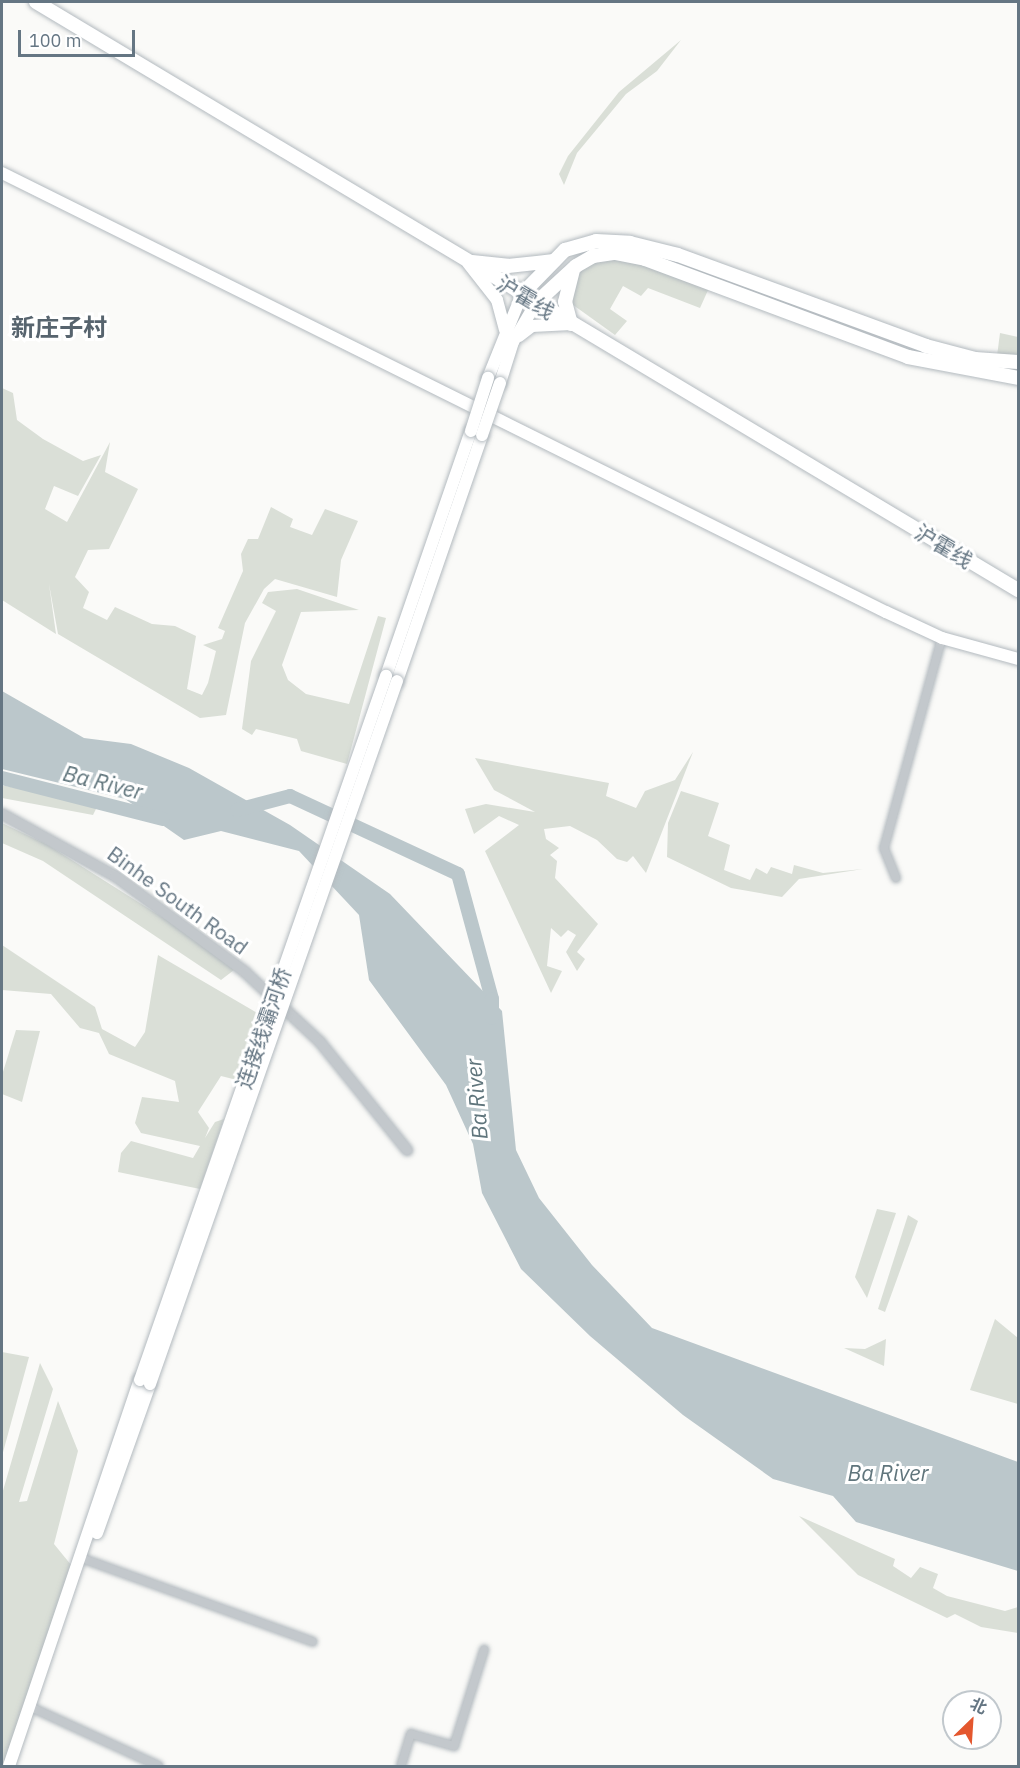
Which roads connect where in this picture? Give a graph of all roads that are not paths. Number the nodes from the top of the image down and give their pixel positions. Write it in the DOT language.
graph roads {
  1 [pos="36,2"];
  2 [pos="2,173"];
  3 [pos="554,261"];
  4 [pos="468,262"];
  5 [pos="574,267"];
  6 [pos="522,294"];
  7 [pos="536,303"];
  8 [pos="571,324"];
  9 [pos="510,334"];
  10 [pos="1018,362"];
  11 [pos="1018,378"];
  12 [pos="477,433"];
  13 [pos="1018,590"];
  14 [pos="942,638"];
  15 [pos="1018,659"];
  16 [pos="2,814"];
  17 [pos="896,878"];
  18 [pos="407,1150"];
  19 [pos="145,1382"];
  20 [pos="87,1560"];
  21 [pos="314,1642"];
  22 [pos="484,1650"];
  23 [pos="35,1709"];
  24 [pos="9,1767"];
  25 [pos="16,1767"];
  26 [pos="159,1767"];
  27 [pos="400,1767"];
  1 -- 4 [label="highway, 沪霍线"];
  2 -- 14 [label="main road"];
  3 -- 4 [label="highway"];
  3 -- 6 [label="highway"];
  3 -- 10 [label="highway"];
  4 -- 6 [label="highway, 沪霍线"];
  4 -- 9 [label="main road"];
  5 -- 7 [label="highway"];
  5 -- 8 [label="highway"];
  5 -- 11 [label="highway"];
  6 -- 7 [label="highway, 沪霍线"];
  6 -- 9 [label="main road"];
  7 -- 8 [label="highway, 沪霍线"];
  7 -- 9 [label="main road"];
  8 -- 9 [label="main road"];
  8 -- 13 [label="highway, 沪霍线"];
  9 -- 12 [label="main road, bridge"];
  9 -- 12 [label="main road, bridge"];
  12 -- 19 [label="main road, 连接线灞河桥, bridge"];
  14 -- 15 [label="main road"];
  14 -- 17 [label="street"];
  16 -- 18 [label="street, Binhe South Road"];
  19 -- 20 [label="main road"];
  19 -- 24 [label="main road"];
  20 -- 21 [label="street"];
  20 -- 23 [label="main road"];
  22 -- 27 [label="street"];
  23 -- 25 [label="main road"];
  23 -- 26 [label="street"];
}
